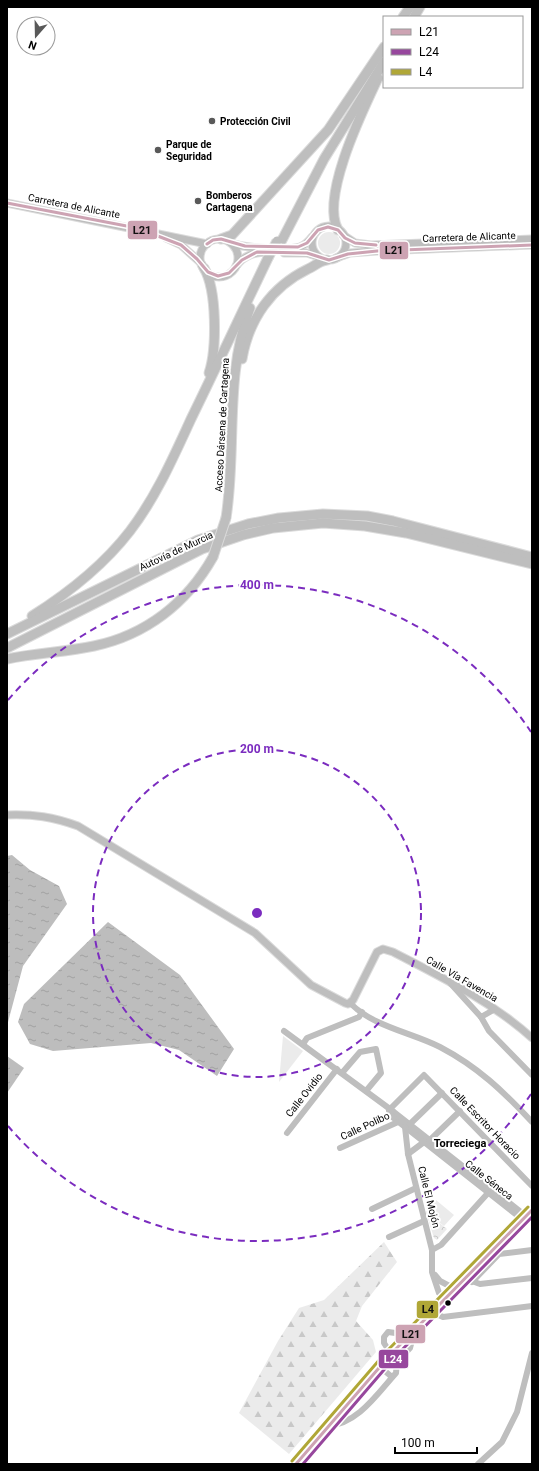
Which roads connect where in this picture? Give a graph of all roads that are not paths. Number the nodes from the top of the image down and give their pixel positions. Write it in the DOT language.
graph roads {
  1 [pos="410,7"];
  2 [pos="420,7"];
  3 [pos="404,16"];
  4 [pos="415,16"];
  5 [pos="383,48"];
  6 [pos="383,63"];
  7 [pos="383,68"];
  8 [pos="367,74"];
  9 [pos="7,203"];
  10 [pos="137,228"];
  11 [pos="340,232"];
  12 [pos="315,234"];
  13 [pos="532,239"];
  14 [pos="224,240"];
  15 [pos="279,242"];
  16 [pos="207,244"];
  17 [pos="532,245"];
  18 [pos="271,258"];
  19 [pos="327,259"];
  20 [pos="203,266"];
  21 [pos="234,269"];
  22 [pos="180,442"];
  23 [pos="231,466"];
  24 [pos="443,538"];
  25 [pos="532,556"];
  26 [pos="532,564"];
  27 [pos="7,630"];
  28 [pos="7,634"];
  29 [pos="7,648"];
  30 [pos="7,659"];
  31 [pos="7,815"];
  32 [pos="447,980"];
  33 [pos="350,1003"];
  34 [pos="495,1009"];
  35 [pos="362,1012"];
  36 [pos="481,1017"];
  37 [pos="284,1030"];
  38 [pos="532,1038"];
  39 [pos="303,1044"];
  40 [pos="337,1069"];
  41 [pos="342,1073"];
  42 [pos="532,1075"];
  43 [pos="366,1092"];
  44 [pos="442,1093"];
  45 [pos="389,1110"];
  46 [pos="460,1111"];
  47 [pos="398,1122"];
  48 [pos="532,1122"];
  49 [pos="407,1126"];
  50 [pos="287,1133"];
  51 [pos="427,1141"];
  52 [pos="340,1148"];
  53 [pos="408,1154"];
  54 [pos="532,1186"];
  55 [pos="416,1188"];
  56 [pos="488,1193"];
  57 [pos="372,1209"];
  58 [pos="532,1210"];
  59 [pos="524,1218"];
  60 [pos="424,1221"];
  61 [pos="389,1237"];
  62 [pos="432,1250"];
  63 [pos="532,1250"];
  64 [pos="432,1272"];
  65 [pos="532,1278"];
  66 [pos="469,1279"];
  67 [pos="455,1289"];
  68 [pos="445,1299"];
  69 [pos="532,1306"];
  70 [pos="432,1312"];
  71 [pos="416,1329"];
  72 [pos="410,1335"];
  73 [pos="532,1353"];
  74 [pos="391,1354"];
  75 [pos="380,1367"];
  76 [pos="392,1378"];
  77 [pos="327,1426"];
  78 [pos="296,1464"];
  79 [pos="478,1464"];
  1 -- 3 [label="highway"];
  2 -- 4 [label="highway"];
  5 -- 8 [label="highway"];
  6 -- 15 [label="highway, Acceso Dársena de Cartagena"];
  7 -- 11 [label="highway"];
  8 -- 14 [label="highway"];
  8 -- 15 [label="highway, Acceso Dársena de Cartagena"];
  9 -- 10 [label="main road, Carretera de Alicante"];
  10 -- 16 [label="main road, Carretera de Alicante"];
  10 -- 20 [label="main road, Carretera de Alicante"];
  11 -- 12 [label="main road"];
  11 -- 13 [label="main road, Carretera de Alicante"];
  11 -- 19 [label="main road"];
  12 -- 14 [label="main road"];
  12 -- 19 [label="main road"];
  14 -- 16 [label="main road"];
  14 -- 21 [label="main road"];
  15 -- 18 [label="highway, Acceso Dársena de Cartagena"];
  16 -- 20 [label="main road"];
  17 -- 19 [label="main road, Carretera de Alicante"];
  18 -- 22 [label="highway, Acceso Dársena de Cartagena"];
  18 -- 23 [label="highway, Acceso Dársena de Cartagena"];
  19 -- 21 [label="main road, Carretera de Alicante"];
  19 -- 23 [label="highway"];
  20 -- 21 [label="main road"];
  20 -- 22 [label="highway"];
  22 -- 27 [label="highway, Acceso Dársena de Cartagena"];
  23 -- 30 [label="highway, Acceso Dársena de Cartagena, bridge"];
  24 -- 25 [label="highway, Autovía de Murcia"];
  24 -- 26 [label="highway, Autovía de Murcia"];
  24 -- 28 [label="highway, Autovía de Murcia"];
  24 -- 29 [label="highway, Autovía de Murcia"];
  31 -- 33 [label="main road"];
  32 -- 33 [label="main road, Calle Vía Favencia"];
  32 -- 34 [label="main road, Calle Vía Favencia"];
  32 -- 36 [label="street"];
  33 -- 35 [label="street"];
  34 -- 36 [label="street"];
  34 -- 38 [label="main road, Calle Vía Favencia"];
  35 -- 39 [label="street"];
  35 -- 48 [label="street"];
  36 -- 42 [label="street"];
  37 -- 39 [label="street, Calle Séneca"];
  39 -- 40 [label="street, Calle Séneca"];
  40 -- 41 [label="street, Calle Séneca"];
  40 -- 50 [label="street, Calle Ovidio"];
  41 -- 43 [label="street, Calle Séneca"];
  41 -- 43 [label="street"];
  43 -- 45 [label="street, Calle Séneca"];
  44 -- 45 [label="street, Calle Escritor Horacio"];
  44 -- 46 [label="street, Calle Escritor Horacio"];
  44 -- 49 [label="street"];
  45 -- 47 [label="street, Calle Séneca"];
  45 -- 49 [label="street, Calle Séneca"];
  46 -- 51 [label="street"];
  46 -- 54 [label="street, Calle Escritor Horacio"];
  47 -- 49 [label="street, Calle Séneca"];
  47 -- 52 [label="street, Calle Polibo"];
  49 -- 51 [label="street, Calle Séneca"];
  49 -- 53 [label="street, Calle El Mojón"];
  51 -- 53 [label="street"];
  51 -- 56 [label="street, Calle Séneca"];
  51 -- 59 [label="street, Calle Séneca"];
  53 -- 55 [label="street, Calle El Mojón"];
  55 -- 57 [label="street"];
  55 -- 60 [label="street, Calle El Mojón"];
  56 -- 59 [label="street, Calle Séneca"];
  56 -- 62 [label="street"];
  58 -- 59 [label="main road"];
  59 -- 66 [label="main road"];
  60 -- 61 [label="street"];
  60 -- 62 [label="street, Calle El Mojón"];
  62 -- 64 [label="street, Calle El Mojón"];
  63 -- 66 [label="street"];
  64 -- 67 [label="street"];
  64 -- 68 [label="street, Calle El Mojón"];
  65 -- 66 [label="street"];
  66 -- 67 [label="main road"];
  67 -- 68 [label="main road"];
  68 -- 70 [label="main road"];
  69 -- 70 [label="street"];
  70 -- 71 [label="main road"];
  71 -- 72 [label="main road"];
  71 -- 76 [label="street"];
  72 -- 74 [label="main road"];
  72 -- 74 [label="street"];
  73 -- 79 [label="street"];
  74 -- 75 [label="main road"];
  75 -- 76 [label="street"];
  75 -- 77 [label="main road"];
  76 -- 77 [label="street"];
  77 -- 78 [label="main road"];
}
